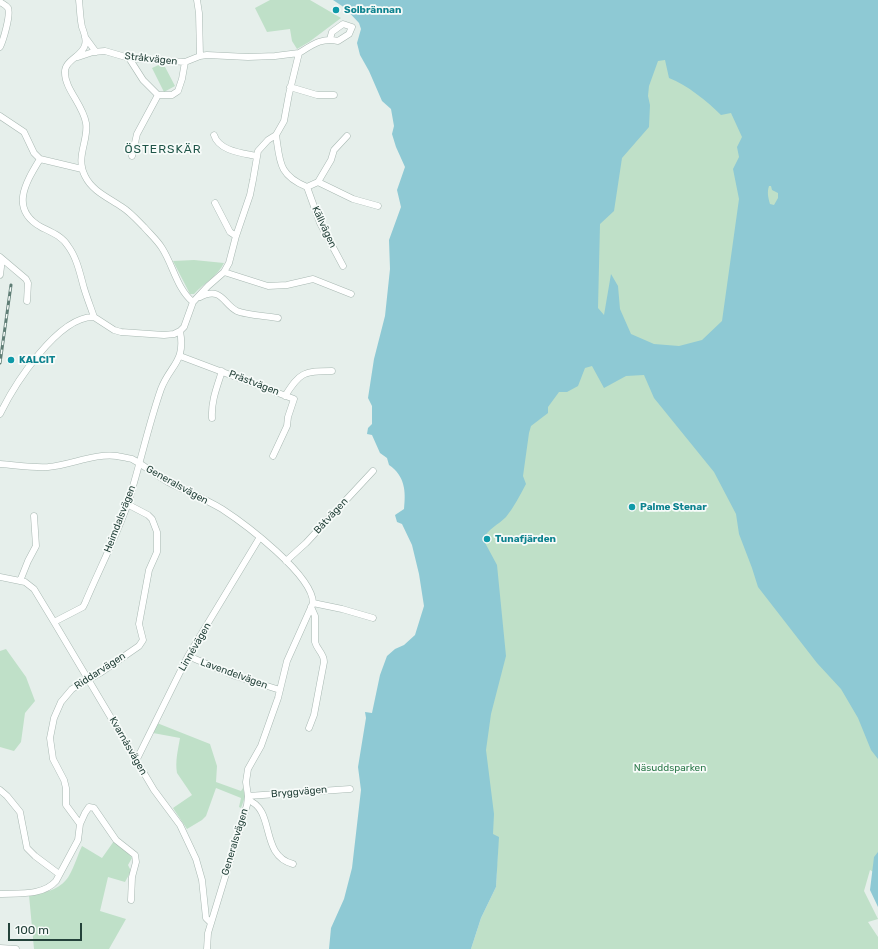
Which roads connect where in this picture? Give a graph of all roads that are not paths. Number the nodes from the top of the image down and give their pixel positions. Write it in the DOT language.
graph roads {
  1 [pos="79,0"];
  2 [pos="197,0"];
  3 [pos="0,2"];
  4 [pos="85,37"];
  5 [pos="330,39"];
  6 [pos="0,47"];
  7 [pos="96,52"];
  8 [pos="299,53"];
  9 [pos="200,56"];
  10 [pos="76,57"];
  11 [pos="129,58"];
  12 [pos="185,62"];
  13 [pos="290,87"];
  14 [pos="158,95"];
  15 [pos="334,95"];
  16 [pos="0,116"];
  17 [pos="214,135"];
  18 [pos="276,135"];
  19 [pos="347,136"];
  20 [pos="132,156"];
  21 [pos="256,156"];
  22 [pos="40,159"];
  23 [pos="82,169"];
  24 [pos="318,182"];
  25 [pos="306,187"];
  26 [pos="215,203"];
  27 [pos="378,206"];
  28 [pos="236,236"];
  29 [pos="1,258"];
  30 [pos="343,266"];
  31 [pos="224,272"];
  32 [pos="0,275"];
  33 [pos="351,294"];
  34 [pos="195,300"];
  35 [pos="27,301"];
  36 [pos="94,317"];
  37 [pos="278,318"];
  38 [pos="180,331"];
  39 [pos="180,356"];
  40 [pos="222,371"];
  41 [pos="332,371"];
  42 [pos="285,396"];
  43 [pos="0,414"];
  44 [pos="212,418"];
  45 [pos="273,456"];
  46 [pos="0,464"];
  47 [pos="139,464"];
  48 [pos="373,470"];
  49 [pos="127,504"];
  50 [pos="34,516"];
  51 [pos="260,537"];
  52 [pos="286,561"];
  53 [pos="0,577"];
  54 [pos="20,581"];
  55 [pos="312,605"];
  56 [pos="374,618"];
  57 [pos="54,622"];
  58 [pos="188,656"];
  59 [pos="88,680"];
  60 [pos="280,690"];
  61 [pos="309,728"];
  62 [pos="136,761"];
  63 [pos="350,789"];
  64 [pos="0,790"];
  65 [pos="248,798"];
  66 [pos="80,824"];
  67 [pos="293,864"];
  68 [pos="59,874"];
  69 [pos="0,894"];
  70 [pos="131,900"];
  71 [pos="211,923"];
  72 [pos="0,948"];
  73 [pos="16,949"];
  74 [pos="207,949"];
  1 -- 4 [label="street"];
  2 -- 9 [label="street"];
  3 -- 6 [label="street"];
  4 -- 7 [label="street"];
  4 -- 10 [label="street"];
  5 -- 8 [label="street"];
  7 -- 10 [label="street, Stråkvägen"];
  7 -- 11 [label="street, Stråkvägen"];
  8 -- 9 [label="street, Stråkvägen"];
  8 -- 13 [label="street"];
  9 -- 12 [label="street, Stråkvägen"];
  10 -- 23 [label="street"];
  11 -- 12 [label="street, Stråkvägen"];
  11 -- 14 [label="street"];
  12 -- 14 [label="street"];
  13 -- 15 [label="street"];
  13 -- 18 [label="street"];
  14 -- 20 [label="street"];
  16 -- 22 [label="street"];
  17 -- 21 [label="street"];
  18 -- 21 [label="street"];
  18 -- 25 [label="street"];
  19 -- 24 [label="street"];
  21 -- 28 [label="street"];
  22 -- 23 [label="street"];
  22 -- 36 [label="street"];
  23 -- 34 [label="street"];
  24 -- 25 [label="street"];
  24 -- 27 [label="street"];
  25 -- 30 [label="street, Källvägen"];
  26 -- 28 [label="street"];
  28 -- 31 [label="street"];
  29 -- 32 [label="street"];
  29 -- 35 [label="street"];
  31 -- 33 [label="street"];
  31 -- 34 [label="street"];
  34 -- 37 [label="street"];
  34 -- 38 [label="street"];
  36 -- 38 [label="street"];
  36 -- 43 [label="street"];
  38 -- 39 [label="street, Heimdalsvägen"];
  39 -- 40 [label="street, Prästvägen"];
  39 -- 47 [label="street, Heimdalsvägen"];
  40 -- 42 [label="street, Prästvägen"];
  40 -- 44 [label="street, Prästvägen"];
  41 -- 42 [label="street, Prästvägen"];
  42 -- 45 [label="street, Prästvägen"];
  46 -- 47 [label="street, Generalsvägen"];
  47 -- 49 [label="street, Heimdalsvägen"];
  47 -- 51 [label="street, Generalsvägen"];
  48 -- 52 [label="street, Båtvägen"];
  49 -- 57 [label="street, Heimdalsvägen"];
  49 -- 59 [label="street, Riddarvägen"];
  50 -- 54 [label="street"];
  51 -- 52 [label="street, Generalsvägen"];
  51 -- 58 [label="street, Linnévägen"];
  52 -- 55 [label="street, Generalsvägen"];
  53 -- 54 [label="street, Kvarnåsvägen"];
  54 -- 57 [label="street, Kvarnåsvägen"];
  55 -- 56 [label="street"];
  55 -- 60 [label="street, Generalsvägen"];
  55 -- 61 [label="street"];
  57 -- 59 [label="street, Kvarnåsvägen"];
  58 -- 60 [label="street, Lavendelvägen"];
  58 -- 62 [label="street, Linnévägen"];
  59 -- 62 [label="street, Kvarnåsvägen"];
  59 -- 66 [label="street, Riddarvägen"];
  60 -- 65 [label="street, Generalsvägen"];
  62 -- 71 [label="street, Kvarnåsvägen"];
  63 -- 65 [label="street, Bryggvägen"];
  64 -- 68 [label="street"];
  65 -- 67 [label="street"];
  65 -- 71 [label="street, Generalsvägen"];
  66 -- 68 [label="street"];
  66 -- 70 [label="street"];
  68 -- 69 [label="street"];
  71 -- 74 [label="street, Generalsvägen"];
  72 -- 73 [label="street"];
}
